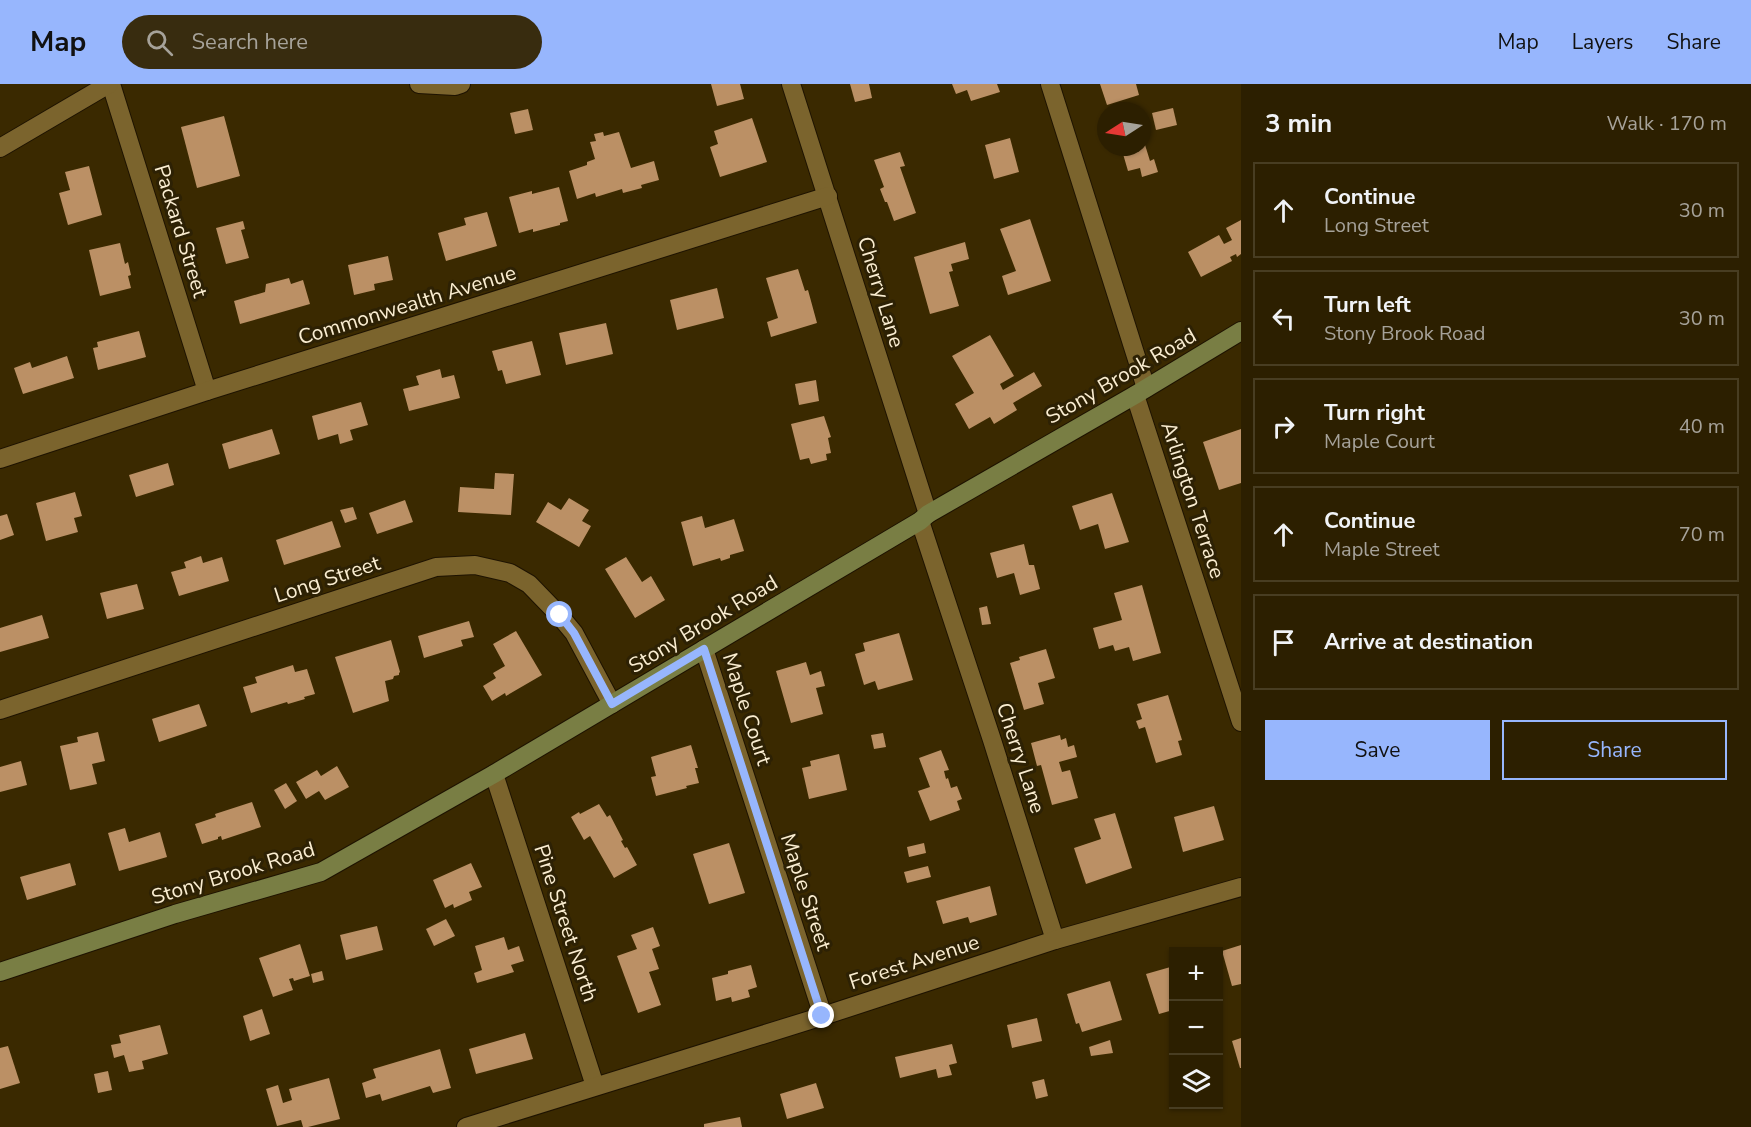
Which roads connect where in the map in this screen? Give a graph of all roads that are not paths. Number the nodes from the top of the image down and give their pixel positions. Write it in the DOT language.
graph roads {
  1 [pos="110,84"];
  2 [pos="419,84"];
  3 [pos="461,84"];
  4 [pos="791,84"];
  5 [pos="1050,84"];
  6 [pos="0,148"];
  7 [pos="828,196"];
  8 [pos="1241,332"];
  9 [pos="207,391"];
  10 [pos="1141,391"];
  11 [pos="0,459"];
  12 [pos="924,518"];
  13 [pos="704,649"];
  14 [pos="612,704"];
  15 [pos="0,710"];
  16 [pos="1241,722"];
  17 [pos="494,774"];
  18 [pos="746,782"];
  19 [pos="1241,887"];
  20 [pos="1055,940"];
  21 [pos="0,972"];
  22 [pos="822,1016"];
  23 [pos="595,1086"];
  24 [pos="466,1127"];
  1 -- 6 [label="street"];
  1 -- 9 [label="street, Packard Street"];
  2 -- 3 [label="street"];
  4 -- 7 [label="street, Cherry Lane"];
  5 -- 10 [label="street, Arlington Terrace"];
  7 -- 9 [label="street, Commonwealth Avenue"];
  7 -- 12 [label="street, Cherry Lane"];
  8 -- 10 [label="main road, Stony Brook Road"];
  9 -- 11 [label="street, Commonwealth Avenue"];
  10 -- 12 [label="main road, Stony Brook Road"];
  10 -- 16 [label="street, Arlington Terrace"];
  12 -- 13 [label="main road, Stony Brook Road"];
  12 -- 20 [label="street, Cherry Lane"];
  13 -- 14 [label="main road, Stony Brook Road"];
  13 -- 18 [label="street, Maple Court"];
  14 -- 15 [label="street, Long Street"];
  14 -- 17 [label="main road, Stony Brook Road"];
  17 -- 21 [label="main road, Stony Brook Road"];
  17 -- 23 [label="street, Pine Street North"];
  18 -- 22 [label="street, Maple Street"];
  19 -- 20 [label="street, Forest Avenue"];
  20 -- 22 [label="street, Forest Avenue"];
  22 -- 23 [label="street, Forest Avenue"];
  23 -- 24 [label="street, Forest Avenue"];
}
